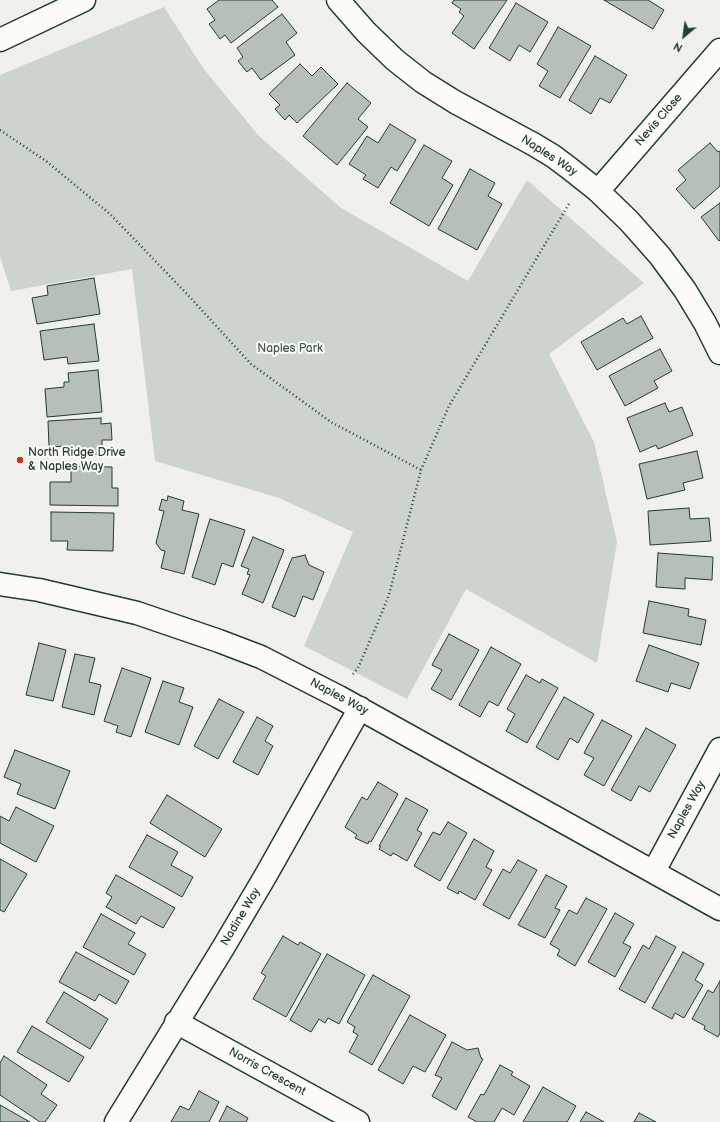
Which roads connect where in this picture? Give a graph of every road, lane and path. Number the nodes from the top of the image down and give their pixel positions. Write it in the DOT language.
graph roads {
  1 [pos="84,0"];
  2 [pos="338,0"];
  3 [pos="0,40"];
  4 [pos="720,50"];
  5 [pos="0,130"];
  6 [pos="598,191"];
  7 [pos="570,202"];
  8 [pos="720,354"];
  9 [pos="421,470"];
  10 [pos="0,584"];
  11 [pos="353,674"];
  12 [pos="360,708"];
  13 [pos="720,749"];
  14 [pos="654,871"];
  15 [pos="720,909"];
  16 [pos="176,1022"];
  17 [pos="116,1122"];
  18 [pos="358,1122"];
  1 -- 3 [label="street"];
  2 -- 6 [label="street, Naples Way"];
  4 -- 6 [label="street, Nevis Close"];
  5 -- 9 [label="path"];
  6 -- 8 [label="street, Naples Way"];
  7 -- 9 [label="path"];
  9 -- 11 [label="path"];
  10 -- 12 [label="street, Naples Way"];
  12 -- 14 [label="street, Naples Way"];
  12 -- 16 [label="street, Nadine Way"];
  13 -- 14 [label="street, Naples Way"];
  14 -- 15 [label="street, Naples Way"];
  16 -- 17 [label="street, Nadine Way"];
  16 -- 18 [label="street, Norris Crescent"];
}
